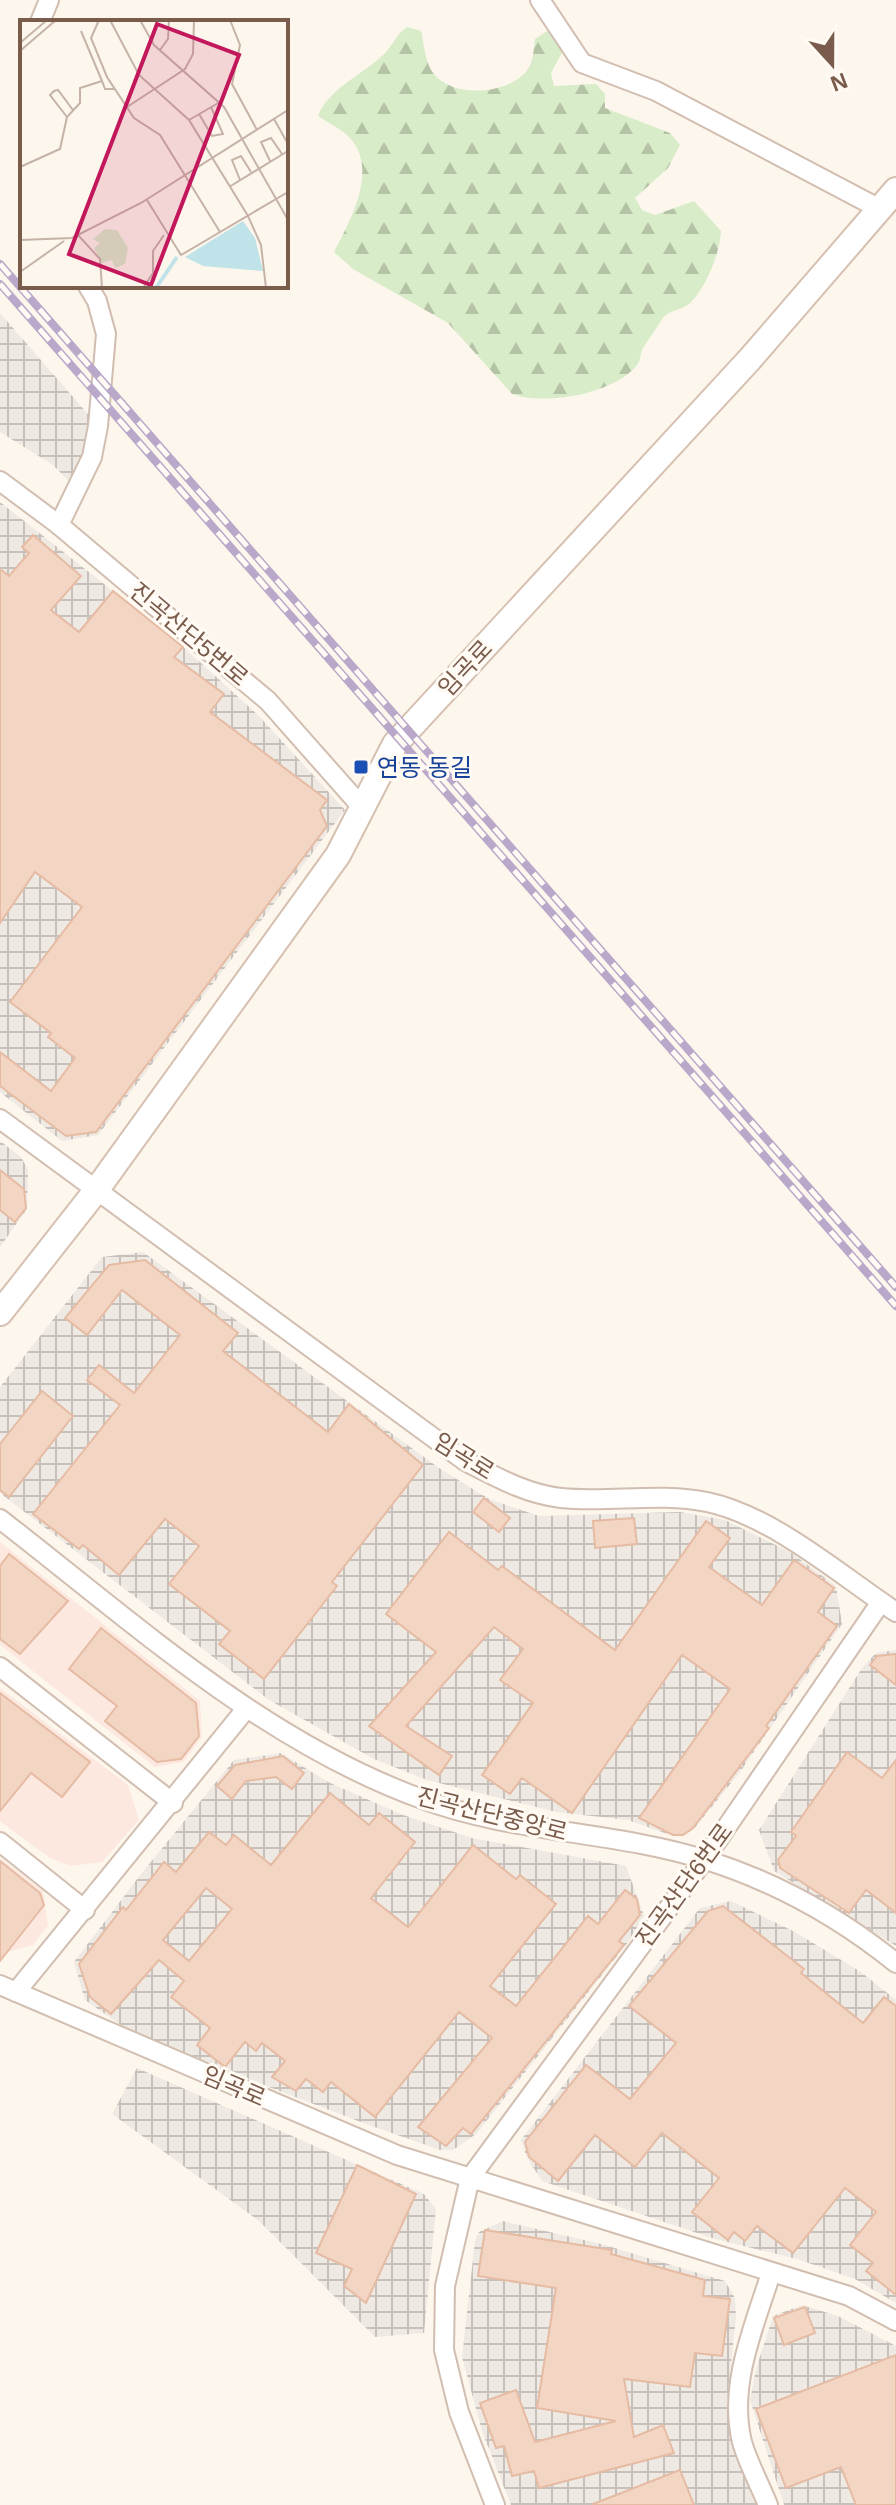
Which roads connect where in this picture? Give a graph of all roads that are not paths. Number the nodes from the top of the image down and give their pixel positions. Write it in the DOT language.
graph roads {
  1 [pos="49,0"];
  2 [pos="540,0"];
  3 [pos="41,20"];
  4 [pos="896,190"];
  5 [pos="880,209"];
  6 [pos="89,288"];
  7 [pos="0,481"];
  8 [pos="59,525"];
  9 [pos="360,805"];
  10 [pos="0,1119"];
  11 [pos="95,1192"];
  12 [pos="0,1313"];
  13 [pos="0,1519"];
  14 [pos="888,1607"];
  15 [pos="0,1667"];
  16 [pos="246,1709"];
  17 [pos="173,1803"];
  18 [pos="0,1842"];
  19 [pos="704,1860"];
  20 [pos="85,1910"];
  21 [pos="896,1963"];
  22 [pos="8,1989"];
  23 [pos="470,2178"];
  24 [pos="771,2273"];
  25 [pos="896,2321"];
  26 [pos="495,2505"];
  27 [pos="768,2505"];
  1 -- 3 [label="street"];
  2 -- 5 [label="street"];
  4 -- 5 [label="main road, 임곡로"];
  5 -- 9 [label="main road, 임곡로"];
  6 -- 8 [label="street"];
  7 -- 8 [label="street, 진곡산단5번로"];
  8 -- 9 [label="street, 진곡산단5번로"];
  9 -- 11 [label="main road, 임곡로"];
  10 -- 11 [label="street"];
  11 -- 12 [label="main road, 임곡로"];
  11 -- 14 [label="street, 임곡로"];
  13 -- 16 [label="street, 진곡산단중앙로"];
  14 -- 19 [label="street, 진곡산단6번로"];
  15 -- 17 [label="street"];
  16 -- 17 [label="street"];
  16 -- 19 [label="street, 진곡산단중앙로"];
  17 -- 20 [label="street"];
  18 -- 20 [label="street"];
  19 -- 21 [label="street, 진곡산단중앙로"];
  19 -- 23 [label="street, 진곡산단6번로"];
  20 -- 22 [label="street"];
  22 -- 23 [label="street, 임곡로"];
  23 -- 24 [label="street"];
  23 -- 26 [label="street, 진곡산단6번로"];
  24 -- 25 [label="street"];
  24 -- 27 [label="street"];
}
